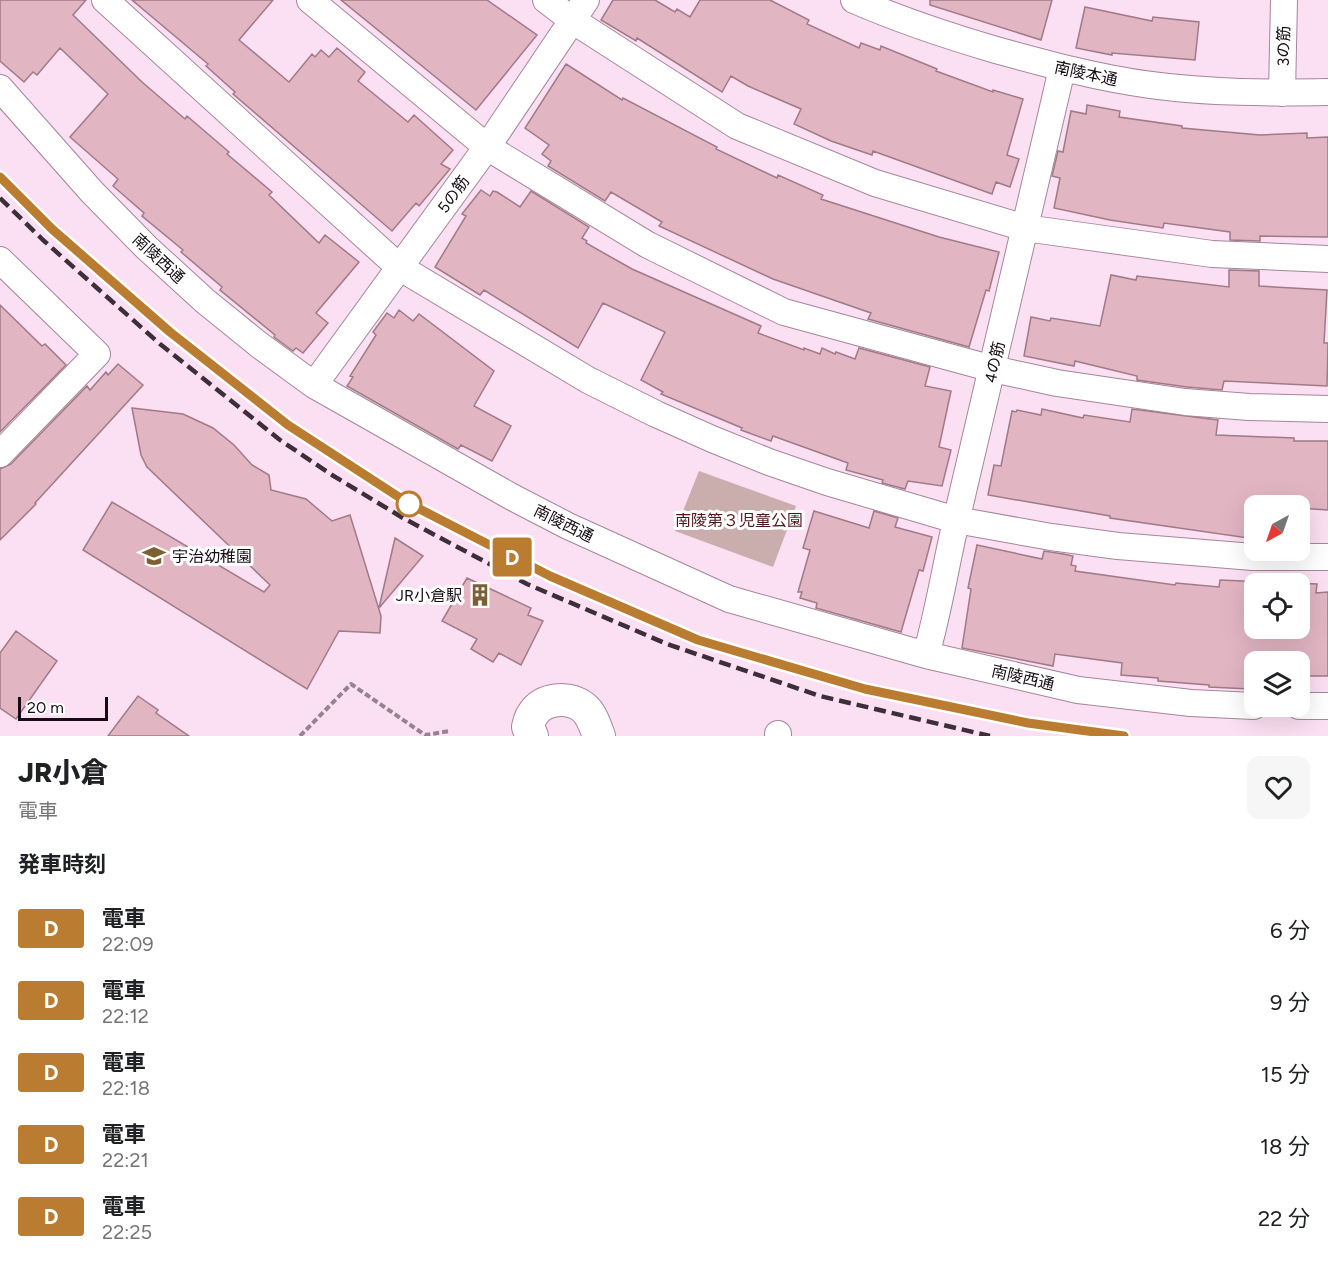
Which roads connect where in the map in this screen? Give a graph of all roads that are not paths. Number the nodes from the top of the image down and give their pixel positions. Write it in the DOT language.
graph roads {
  1 [pos="105,0"];
  2 [pos="310,0"];
  3 [pos="546,0"];
  4 [pos="854,0"];
  5 [pos="1284,0"];
  6 [pos="579,10"];
  7 [pos="1062,69"];
  8 [pos="0,88"];
  9 [pos="1328,92"];
  10 [pos="1282,93"];
  11 [pos="487,147"];
  12 [pos="1025,228"];
  13 [pos="1328,259"];
  14 [pos="0,260"];
  15 [pos="399,267"];
  16 [pos="993,369"];
  17 [pos="314,385"];
  18 [pos="1328,409"];
  19 [pos="0,454"];
  20 [pos="956,520"];
  21 [pos="1328,557"];
  22 [pos="926,655"];
  23 [pos="1244,706"];
  24 [pos="1310,706"];
  25 [pos="1328,706"];
  26 [pos="532,736"];
  27 [pos="599,736"];
  1 -- 15 [label="street"];
  2 -- 11 [label="street"];
  3 -- 6 [label="street"];
  4 -- 7 [label="street, 南陵本通"];
  5 -- 10 [label="street, 3の筋"];
  6 -- 11 [label="street, 5の筋"];
  6 -- 12 [label="street"];
  7 -- 10 [label="street, 南陵本通"];
  7 -- 12 [label="street, 4の筋"];
  8 -- 17 [label="street, 南陵西通"];
  9 -- 10 [label="street, 南陵本通"];
  11 -- 15 [label="street, 5の筋"];
  11 -- 16 [label="street"];
  12 -- 13 [label="street"];
  12 -- 16 [label="street, 4の筋"];
  14 -- 19 [label="street"];
  15 -- 17 [label="street, 5の筋"];
  15 -- 20 [label="street"];
  16 -- 18 [label="street"];
  16 -- 20 [label="street, 4の筋"];
  17 -- 22 [label="street, 南陵西通"];
  20 -- 21 [label="street"];
  20 -- 22 [label="street, 4の筋"];
  22 -- 23 [label="street, 南陵西通"];
  24 -- 25 [label="street"];
  26 -- 27 [label="street"];
}
